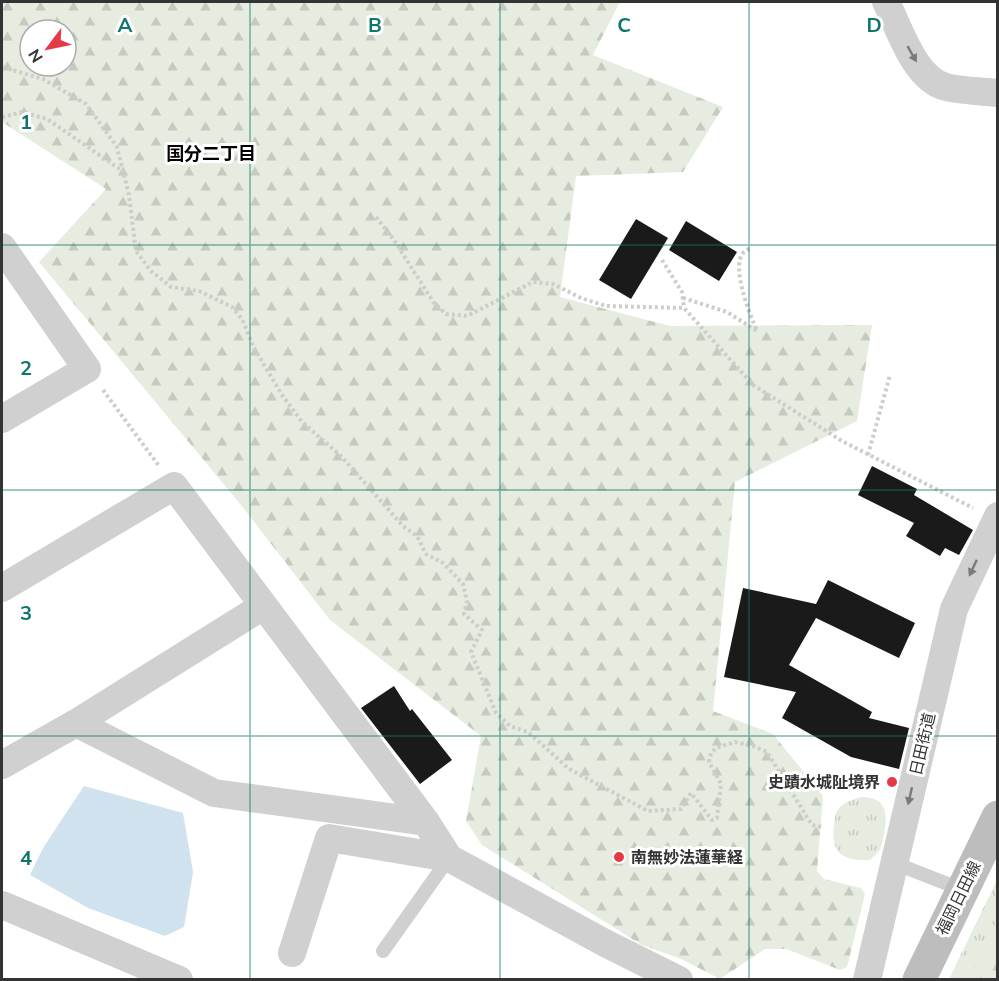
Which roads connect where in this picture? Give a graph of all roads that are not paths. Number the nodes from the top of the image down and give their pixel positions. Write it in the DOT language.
graph roads {
  1 [pos="886,2"];
  2 [pos="998,93"];
  3 [pos="2,247"];
  4 [pos="2,419"];
  5 [pos="996,517"];
  6 [pos="2,588"];
  7 [pos="263,606"];
  8 [pos="76,723"];
  9 [pos="2,765"];
  10 [pos="998,817"];
  11 [pos="426,822"];
  12 [pos="448,858"];
  13 [pos="894,863"];
  14 [pos="963,890"];
  15 [pos="2,905"];
  16 [pos="383,951"];
  17 [pos="292,953"];
  18 [pos="171,978"];
  19 [pos="679,980"];
  20 [pos="867,980"];
  21 [pos="919,980"];
  1 -- 2 [label="street, one-way"];
  3 -- 4 [label="street"];
  5 -- 13 [label="street, 日田街道, one-way"];
  6 -- 7 [label="street"];
  7 -- 8 [label="street"];
  7 -- 11 [label="street"];
  8 -- 9 [label="street"];
  8 -- 11 [label="street"];
  10 -- 14 [label="main road, 福岡日田線"];
  11 -- 12 [label="street"];
  12 -- 16 [label="lane"];
  12 -- 17 [label="street"];
  12 -- 19 [label="street"];
  13 -- 14 [label="lane"];
  13 -- 20 [label="street, 日田街道"];
  14 -- 21 [label="main road, 福岡日田線"];
  15 -- 18 [label="street"];
}
